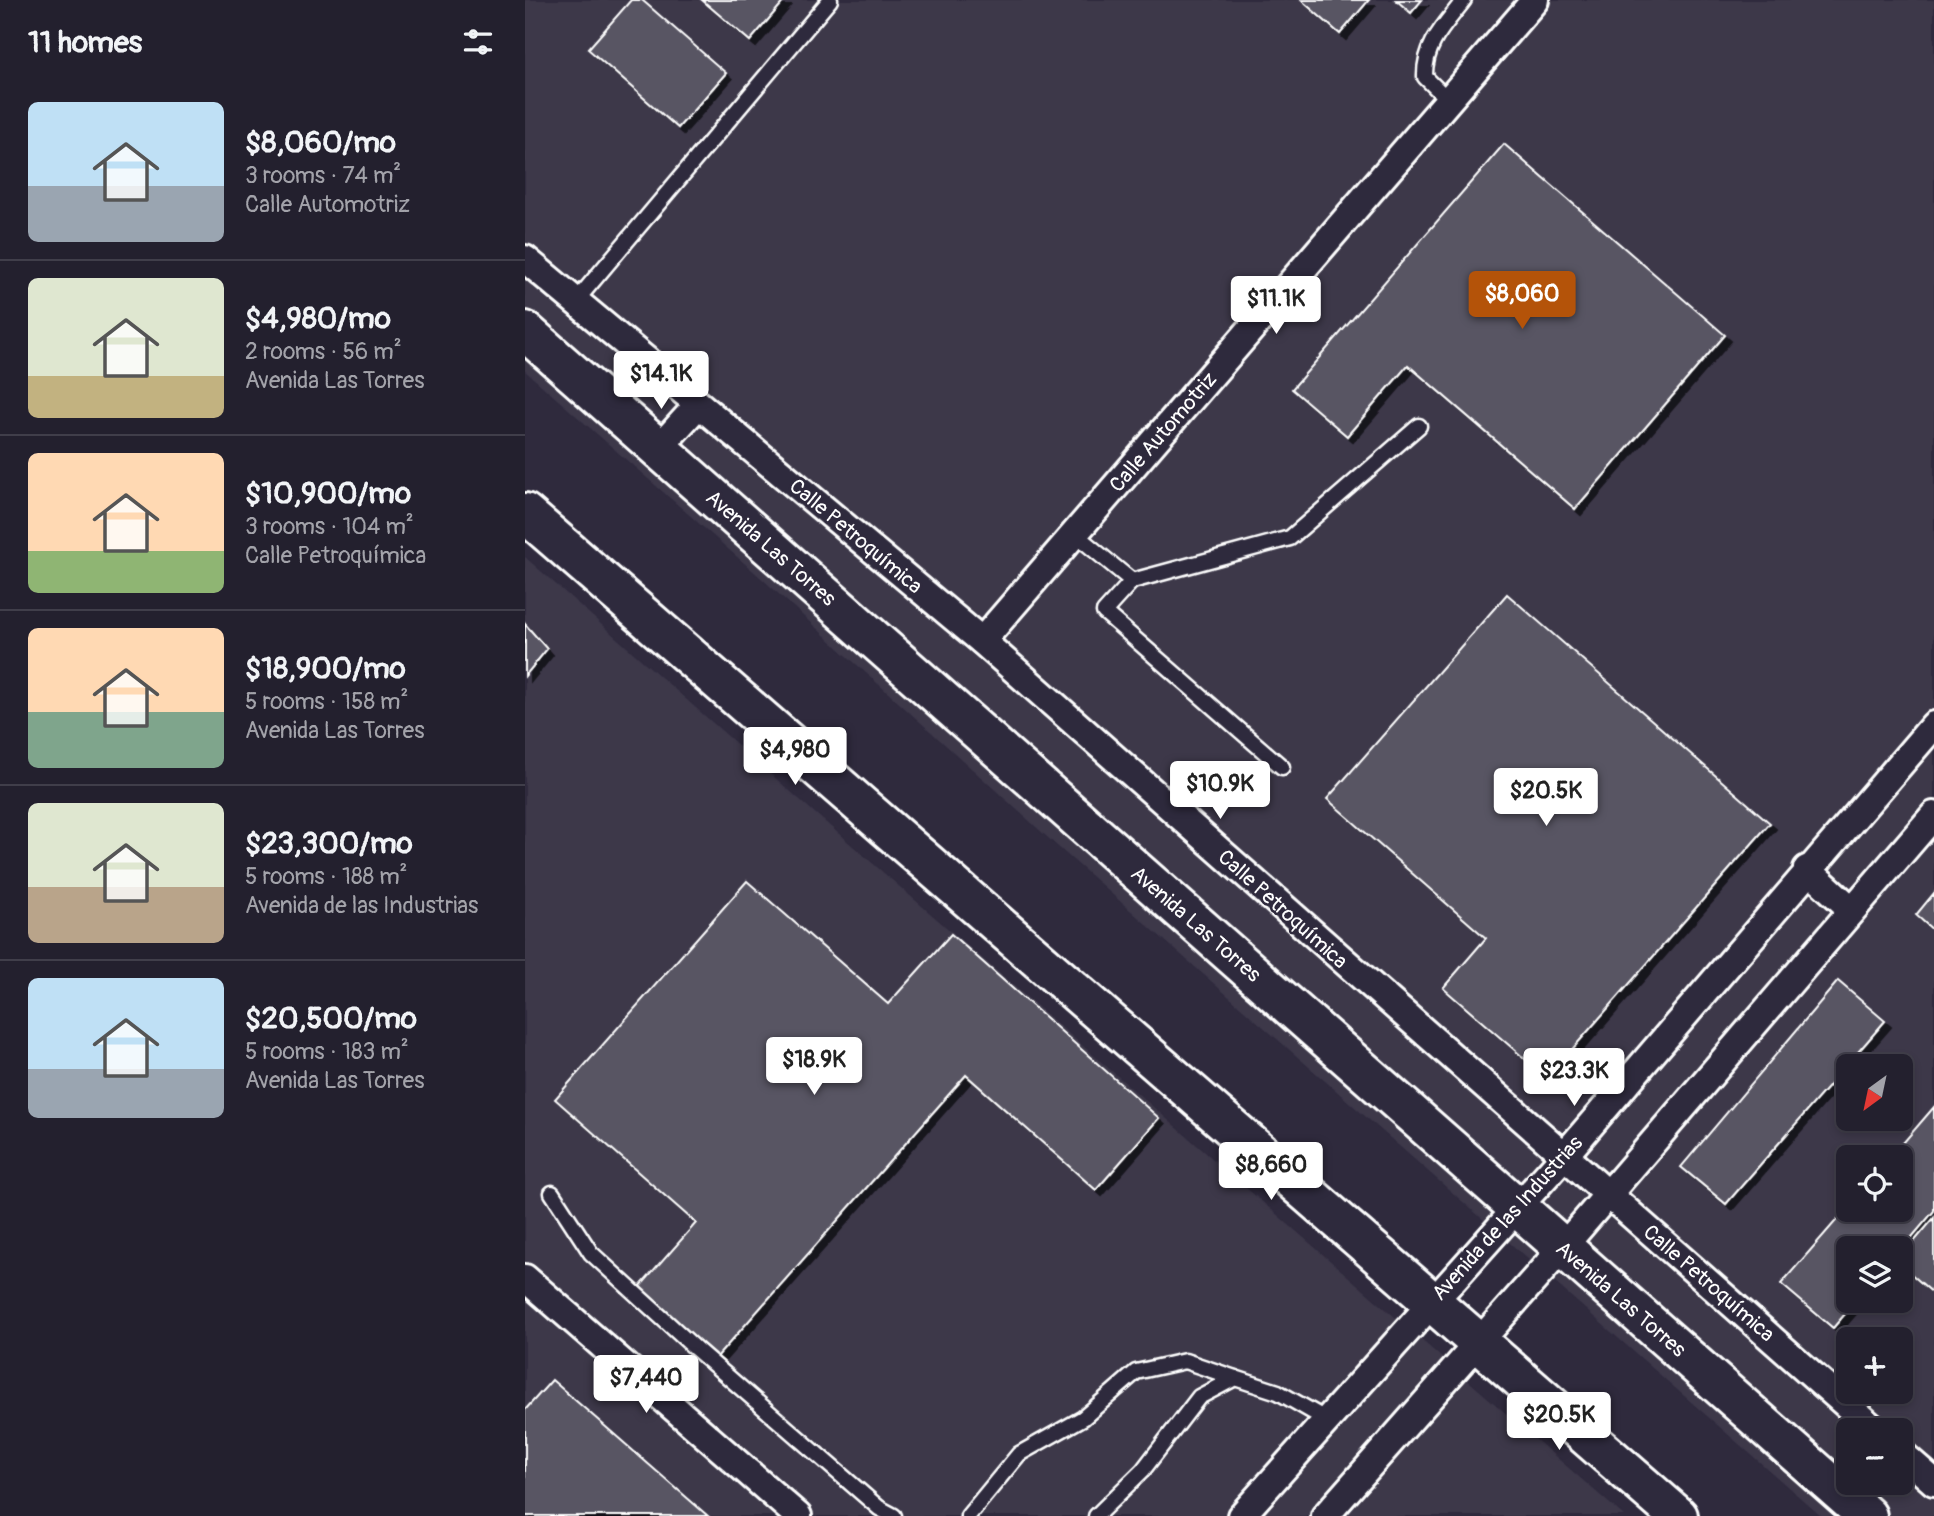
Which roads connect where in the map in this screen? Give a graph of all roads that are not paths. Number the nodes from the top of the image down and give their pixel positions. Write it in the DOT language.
graph roads {
  1 [pos="830,0"];
  2 [pos="1464,0"];
  3 [pos="1535,0"];
  4 [pos="1448,100"];
  5 [pos="525,259"];
  6 [pos="576,301"];
  7 [pos="525,331"];
  8 [pos="698,405"];
  9 [pos="1419,426"];
  10 [pos="658,449"];
  11 [pos="525,513"];
  12 [pos="1075,534"];
  13 [pos="1132,581"];
  14 [pos="982,641"];
  15 [pos="1934,725"];
  16 [pos="1282,767"];
  17 [pos="1934,815"];
  18 [pos="1807,869"];
  19 [pos="1851,909"];
  20 [pos="1563,1157"];
  21 [pos="552,1193"];
  22 [pos="1607,1194"];
  23 [pos="1518,1208"];
  24 [pos="1563,1247"];
  25 [pos="525,1278"];
  26 [pos="1431,1302"];
  27 [pos="1478,1343"];
  28 [pos="1235,1378"];
  29 [pos="1861,1418"];
  30 [pos="1327,1420"];
  31 [pos="1913,1464"];
  32 [pos="1934,1482"];
  33 [pos="798,1516"];
  34 [pos="894,1516"];
  35 [pos="968,1516"];
  36 [pos="1096,1516"];
  37 [pos="1241,1516"];
  38 [pos="1325,1516"];
  39 [pos="1678,1516"];
  40 [pos="1867,1516"];
  1 -- 6 [label="lane"];
  2 -- 4 [label="lane"];
  3 -- 4 [label="street, Calle Automotriz"];
  4 -- 12 [label="street, Calle Automotriz"];
  5 -- 6 [label="street, Calle Petroquímica"];
  6 -- 8 [label="street, Calle Petroquímica"];
  7 -- 10 [label="main road, Avenida Las Torres"];
  8 -- 10 [label="street"];
  8 -- 14 [label="street, Calle Petroquímica"];
  9 -- 13 [label="lane"];
  10 -- 23 [label="main road, Avenida Las Torres"];
  11 -- 26 [label="main road"];
  12 -- 13 [label="lane"];
  12 -- 14 [label="street, Calle Automotriz"];
  13 -- 16 [label="lane"];
  14 -- 20 [label="street, Calle Petroquímica"];
  15 -- 18 [label="street, Avenida de las Industrias"];
  17 -- 19 [label="street"];
  18 -- 19 [label="street"];
  18 -- 20 [label="street, Avenida de las Industrias"];
  19 -- 22 [label="street"];
  20 -- 22 [label="street, Calle Petroquímica"];
  20 -- 23 [label="street, Avenida de las Industrias"];
  21 -- 34 [label="lane"];
  22 -- 24 [label="street"];
  22 -- 29 [label="street, Calle Petroquímica"];
  23 -- 24 [label="main road, Avenida Las Torres"];
  23 -- 26 [label="street, Avenida de las Industrias"];
  24 -- 27 [label="street"];
  24 -- 40 [label="main road, Avenida Las Torres"];
  25 -- 33 [label="street"];
  26 -- 27 [label="main road"];
  26 -- 30 [label="street, Avenida de las Industrias"];
  27 -- 38 [label="street"];
  27 -- 39 [label="main road"];
  28 -- 30 [label="lane"];
  28 -- 35 [label="lane"];
  28 -- 36 [label="lane"];
  30 -- 37 [label="street, Avenida de las Industrias"];
  31 -- 32 [label="street"];
}
